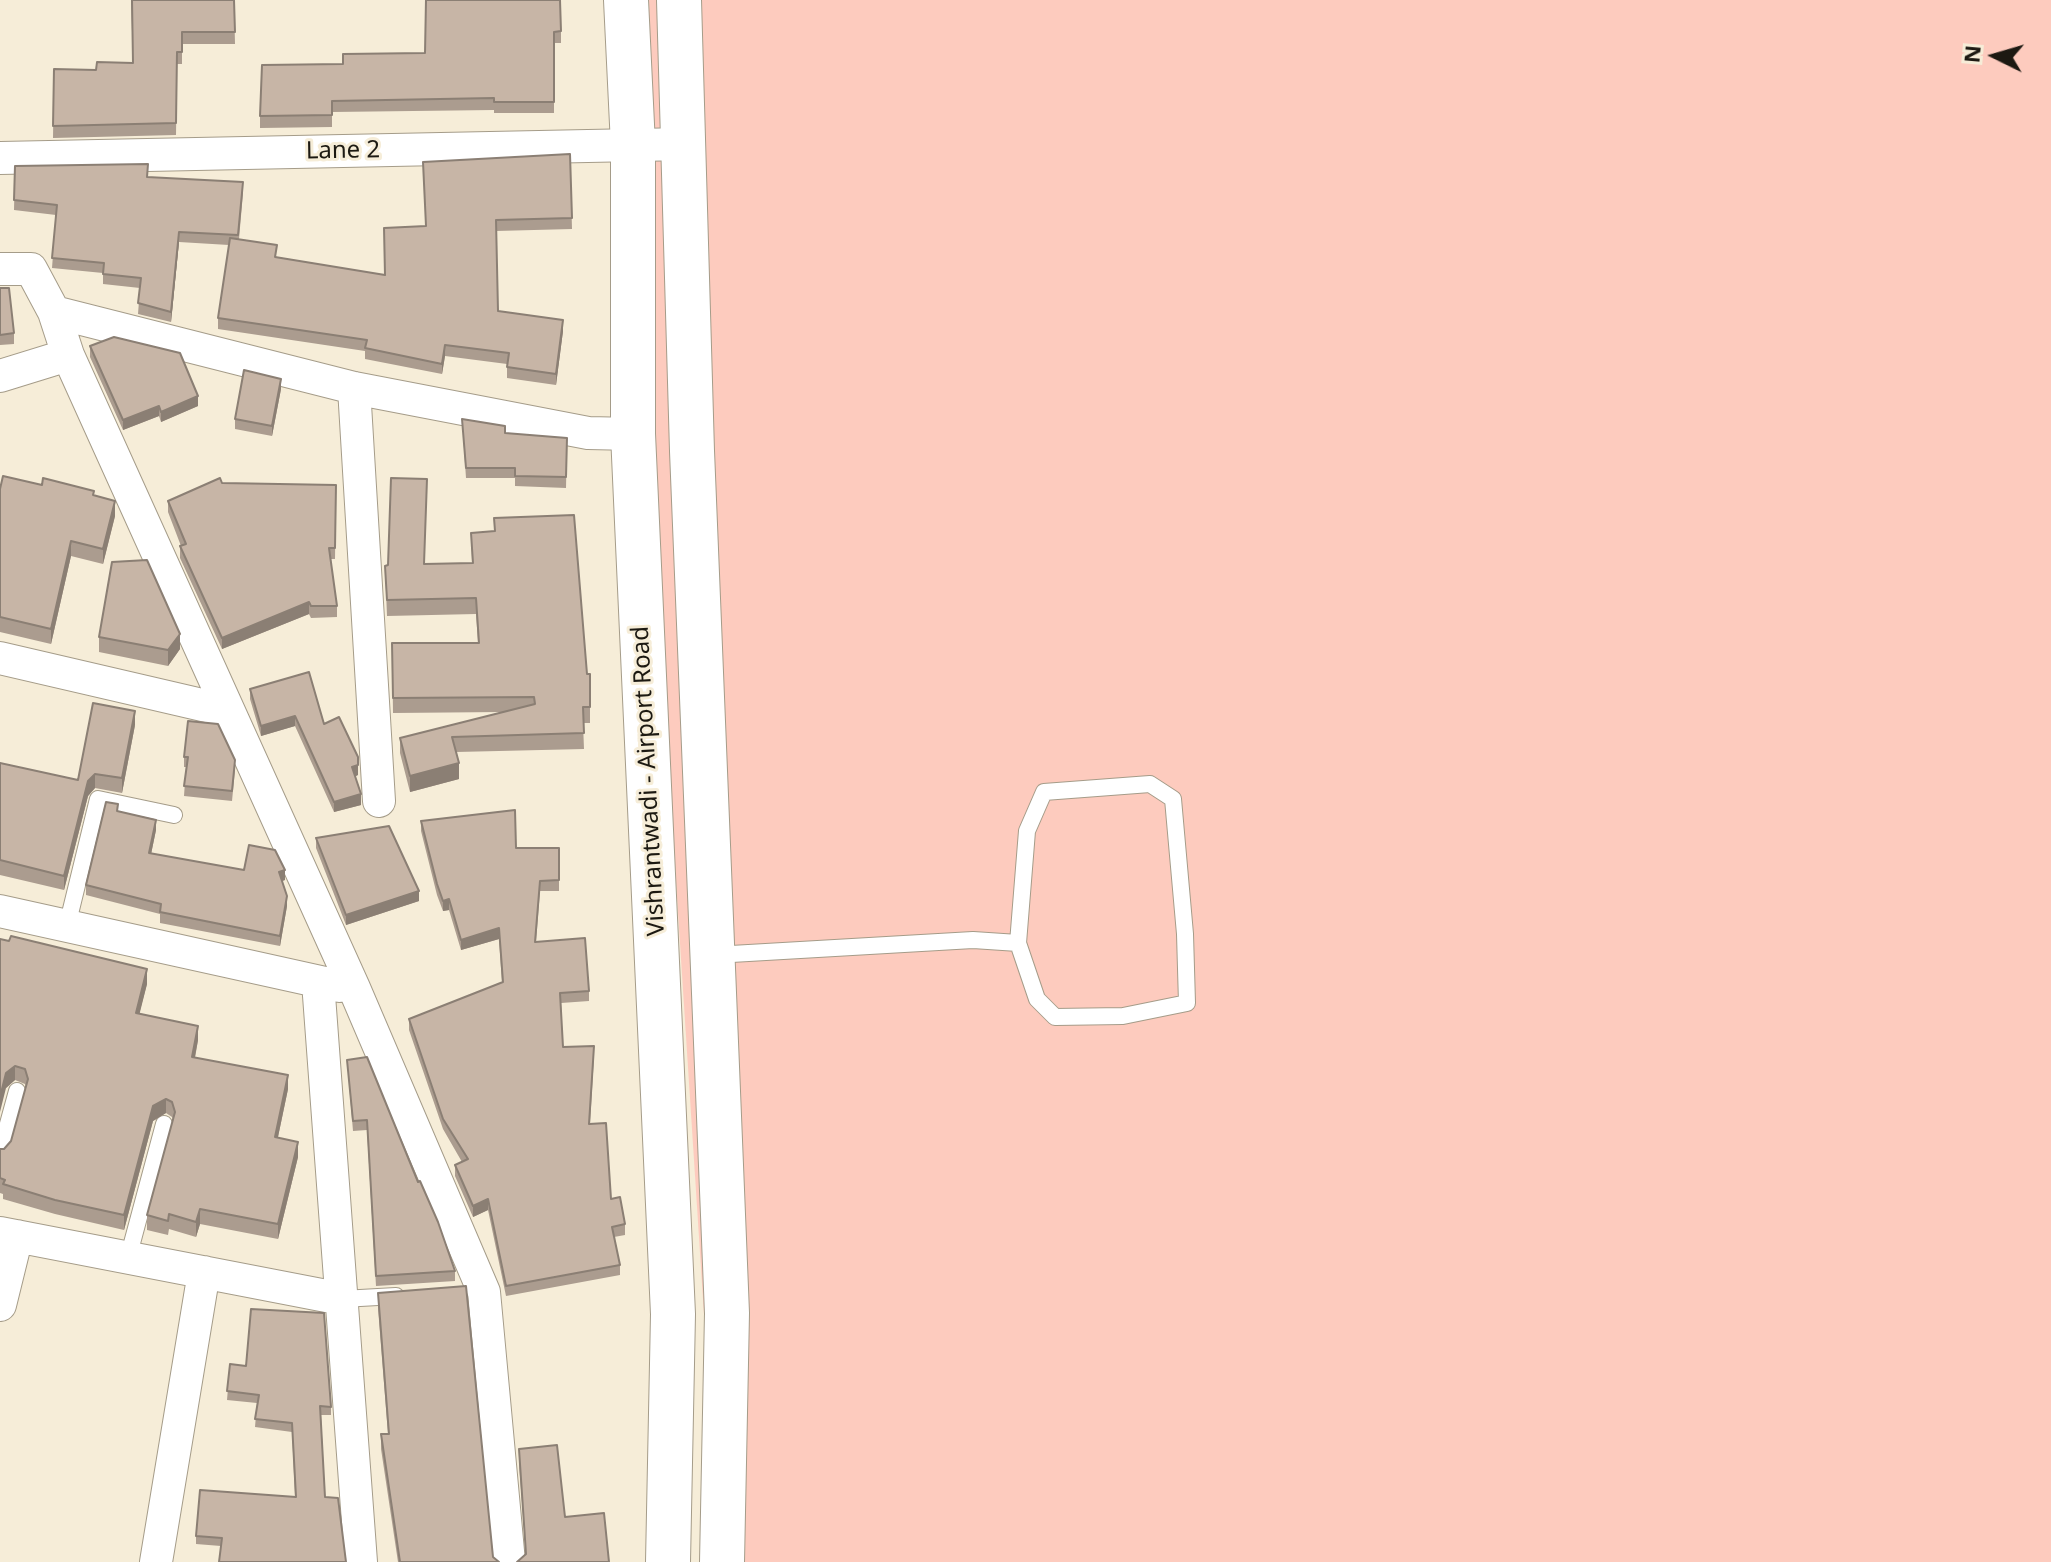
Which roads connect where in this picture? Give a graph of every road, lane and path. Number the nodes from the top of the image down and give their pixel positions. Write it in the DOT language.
graph roads {
  1 [pos="626,0"];
  2 [pos="679,0"];
  3 [pos="686,144"];
  4 [pos="633,145"];
  5 [pos="0,158"];
  6 [pos="0,269"];
  7 [pos="54,312"];
  8 [pos="68,355"];
  9 [pos="0,376"];
  10 [pos="354,388"];
  11 [pos="633,434"];
  12 [pos="0,658"];
  13 [pos="228,711"];
  14 [pos="379,801"];
  15 [pos="174,815"];
  16 [pos="0,911"];
  17 [pos="67,926"];
  18 [pos="1018,943"];
  19 [pos="713,955"];
  20 [pos="318,982"];
  21 [pos="354,988"];
  22 [pos="17,1091"];
  23 [pos="164,1124"];
  24 [pos="0,1153"];
  25 [pos="8,1235"];
  26 [pos="128,1258"];
  27 [pos="204,1272"];
  28 [pos="411,1295"];
  29 [pos="342,1299"];
  30 [pos="0,1305"];
  31 [pos="156,1562"];
  32 [pos="361,1562"];
  33 [pos="509,1562"];
  34 [pos="668,1562"];
  35 [pos="722,1562"];
  1 -- 4 [label="main road, Vishrantwadi - Airport Road"];
  2 -- 3 [label="main road"];
  3 -- 4 [label="street, Lane 2"];
  3 -- 19 [label="main road"];
  4 -- 5 [label="street, Lane 2"];
  4 -- 11 [label="main road, Vishrantwadi - Airport Road"];
  6 -- 7 [label="street"];
  7 -- 8 [label="street"];
  7 -- 10 [label="street"];
  8 -- 9 [label="street"];
  8 -- 13 [label="street"];
  10 -- 11 [label="street"];
  10 -- 14 [label="street"];
  11 -- 34 [label="main road, Vishrantwadi - Airport Road"];
  12 -- 13 [label="street"];
  13 -- 21 [label="street"];
  15 -- 17 [label="lane"];
  16 -- 17 [label="street"];
  17 -- 20 [label="street"];
  18 -- 18 [label="lane"];
  18 -- 19 [label="lane"];
  19 -- 35 [label="main road"];
  20 -- 21 [label="street"];
  20 -- 29 [label="street"];
  21 -- 33 [label="street"];
  22 -- 24 [label="lane"];
  23 -- 26 [label="lane"];
  25 -- 26 [label="street"];
  25 -- 30 [label="street"];
  26 -- 27 [label="street"];
  27 -- 29 [label="street"];
  27 -- 31 [label="street"];
  28 -- 29 [label="lane"];
  29 -- 32 [label="street"];
}
